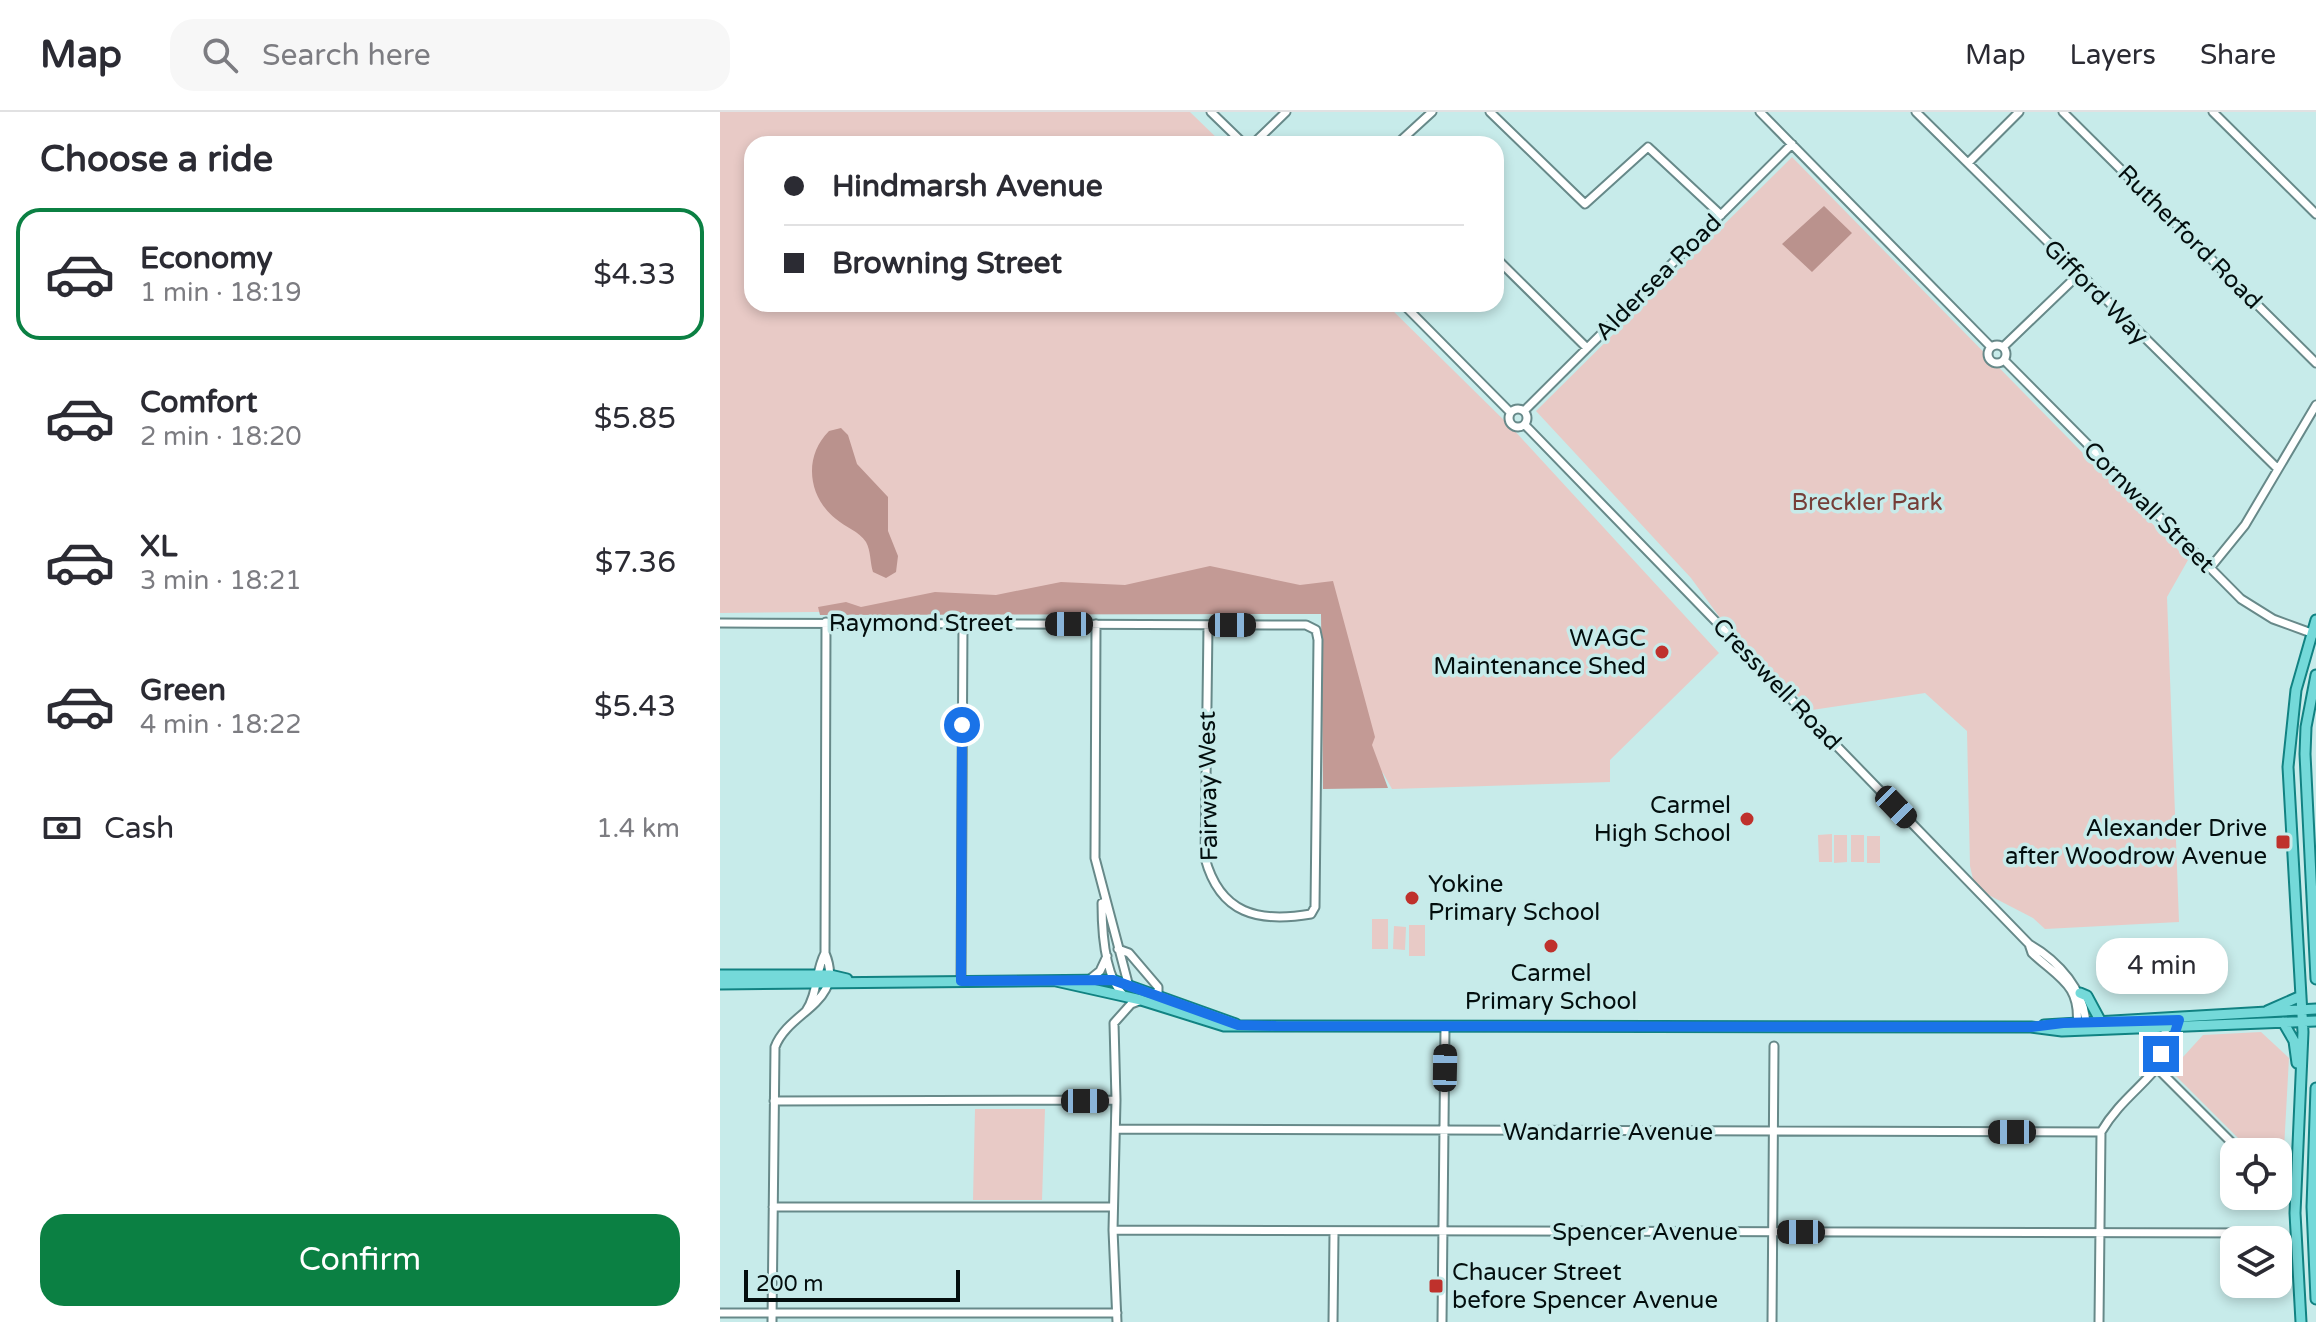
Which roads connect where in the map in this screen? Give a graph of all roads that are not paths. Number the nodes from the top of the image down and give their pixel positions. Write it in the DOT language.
graph roads {
  1 [pos="1211,112"];
  2 [pos="1286,112"];
  3 [pos="1432,112"];
  4 [pos="1490,112"];
  5 [pos="1760,112"];
  6 [pos="1916,112"];
  7 [pos="2019,112"];
  8 [pos="2063,112"];
  9 [pos="2213,112"];
  10 [pos="1236,136"];
  11 [pos="1261,136"];
  12 [pos="1406,136"];
  13 [pos="1792,144"];
  14 [pos="1968,163"];
  15 [pos="2314,209"];
  16 [pos="1721,215"];
  17 [pos="1504,266"];
  18 [pos="2078,275"];
  19 [pos="1411,312"];
  20 [pos="1991,347"];
  21 [pos="2003,347"];
  22 [pos="1587,348"];
  23 [pos="2004,360"];
  24 [pos="2316,363"];
  25 [pos="2316,405"];
  26 [pos="1524,411"];
  27 [pos="1510,412"];
  28 [pos="1525,425"];
  29 [pos="2278,469"];
  30 [pos="2210,568"];
  31 [pos="2316,620"];
  32 [pos="826,622"];
  33 [pos="963,622"];
  34 [pos="720,623"];
  35 [pos="1096,624"];
  36 [pos="1208,626"];
  37 [pos="2313,634"];
  38 [pos="2316,645"];
  39 [pos="2316,675"];
  40 [pos="1103,896"];
  41 [pos="1311,914"];
  42 [pos="2029,944"];
  43 [pos="1118,949"];
  44 [pos="825,953"];
  45 [pos="1108,954"];
  46 [pos="720,975"];
  47 [pos="1090,979"];
  48 [pos="2316,979"];
  49 [pos="817,980"];
  50 [pos="829,980"];
  51 [pos="1113,980"];
  52 [pos="961,981"];
  53 [pos="1056,981"];
  54 [pos="1128,983"];
  55 [pos="720,984"];
  56 [pos="1158,993"];
  57 [pos="2080,993"];
  58 [pos="1124,996"];
  59 [pos="2301,996"];
  60 [pos="1141,1000"];
  61 [pos="2316,1009"];
  62 [pos="2264,1013"];
  63 [pos="803,1014"];
  64 [pos="2302,1016"];
  65 [pos="2316,1021"];
  66 [pos="2101,1022"];
  67 [pos="2283,1022"];
  68 [pos="2172,1024"];
  69 [pos="1238,1025"];
  70 [pos="1445,1027"];
  71 [pos="2081,1027"];
  72 [pos="2147,1030"];
  73 [pos="1774,1046"];
  74 [pos="2164,1047"];
  75 [pos="2157,1068"];
  76 [pos="2301,1073"];
  77 [pos="2316,1088"];
  78 [pos="1116,1100"];
  79 [pos="774,1101"];
  80 [pos="1116,1129"];
  81 [pos="1444,1132"];
  82 [pos="1773,1132"];
  83 [pos="2101,1132"];
  84 [pos="2227,1138"];
  85 [pos="773,1207"];
  86 [pos="1113,1207"];
  87 [pos="1113,1230"];
  88 [pos="1443,1232"];
  89 [pos="1772,1232"];
  90 [pos="2099,1233"];
  91 [pos="2220,1233"];
  92 [pos="1334,1234"];
  93 [pos="2315,1263"];
  94 [pos="2297,1264"];
  95 [pos="2316,1299"];
  96 [pos="887,1311"];
  97 [pos="720,1313"];
  98 [pos="772,1317"];
  99 [pos="1117,1318"];
  100 [pos="887,1322"];
  101 [pos="1333,1322"];
  102 [pos="1442,1322"];
  103 [pos="1772,1322"];
  104 [pos="2099,1322"];
  105 [pos="2301,1322"];
  1 -- 10 [label="street"];
  2 -- 11 [label="street"];
  3 -- 12 [label="street"];
  4 -- 16 [label="street"];
  5 -- 13 [label="street"];
  6 -- 14 [label="street, Gifford Way"];
  7 -- 14 [label="street"];
  8 -- 24 [label="street, Rutherford Road"];
  9 -- 15 [label="street"];
  13 -- 16 [label="street, Aldersea Road"];
  13 -- 20 [label="street"];
  14 -- 18 [label="street, Gifford Way"];
  16 -- 22 [label="street, Aldersea Road"];
  17 -- 22 [label="street"];
  18 -- 21 [label="street"];
  18 -- 29 [label="street, Gifford Way"];
  19 -- 27 [label="street, Cresswell Road"];
  20 -- 21 [label="street"];
  20 -- 23 [label="street, Cornwall Street"];
  21 -- 23 [label="street"];
  22 -- 26 [label="street, Aldersea Road"];
  23 -- 30 [label="street, Cornwall Street"];
  25 -- 29 [label="street"];
  26 -- 27 [label="street"];
  26 -- 28 [label="street"];
  27 -- 28 [label="street, Cresswell Road"];
  28 -- 42 [label="street, Cresswell Road"];
  29 -- 30 [label="street"];
  30 -- 37 [label="street, Cornwall Street"];
  31 -- 37 [label="main road"];
  32 -- 33 [label="street, Raymond Street"];
  32 -- 34 [label="street, Raymond Street"];
  32 -- 44 [label="street"];
  33 -- 35 [label="street, Raymond Street"];
  33 -- 52 [label="street"];
  35 -- 36 [label="street, Raymond Street"];
  35 -- 40 [label="street"];
  36 -- 41 [label="street, Fairway West"];
  36 -- 41 [label="street, Raymond Street"];
  37 -- 38 [label="street"];
  37 -- 59 [label="main road"];
  39 -- 48 [label="main road"];
  40 -- 43 [label="street"];
  40 -- 45 [label="street"];
  42 -- 57 [label="street, Cresswell Road"];
  42 -- 71 [label="street, Cresswell Road"];
  43 -- 54 [label="street"];
  43 -- 56 [label="street"];
  44 -- 49 [label="street"];
  44 -- 50 [label="street"];
  45 -- 47 [label="street"];
  45 -- 51 [label="street"];
  46 -- 49 [label="main road"];
  47 -- 51 [label="main road"];
  47 -- 53 [label="main road"];
  49 -- 50 [label="main road"];
  49 -- 55 [label="main road"];
  49 -- 63 [label="street"];
  50 -- 52 [label="main road"];
  50 -- 63 [label="street"];
  51 -- 54 [label="main road"];
  51 -- 58 [label="street"];
  52 -- 53 [label="main road"];
  53 -- 58 [label="main road"];
  54 -- 56 [label="main road"];
  56 -- 69 [label="main road"];
  57 -- 66 [label="main road"];
  57 -- 71 [label="street"];
  58 -- 60 [label="main road"];
  59 -- 62 [label="main road"];
  59 -- 64 [label="main road"];
  60 -- 69 [label="main road"];
  60 -- 78 [label="street"];
  61 -- 64 [label="main road"];
  62 -- 64 [label="main road"];
  62 -- 68 [label="main road"];
  63 -- 79 [label="street"];
  64 -- 65 [label="main road"];
  64 -- 67 [label="main road"];
  64 -- 76 [label="main road"];
  66 -- 68 [label="main road"];
  66 -- 71 [label="main road"];
  67 -- 68 [label="main road"];
  67 -- 76 [label="main road"];
  68 -- 72 [label="main road"];
  68 -- 74 [label="street"];
  68 -- 75 [label="street"];
  69 -- 70 [label="main road"];
  70 -- 71 [label="main road"];
  70 -- 81 [label="street"];
  71 -- 72 [label="main road"];
  72 -- 74 [label="main road"];
  73 -- 82 [label="street"];
  74 -- 75 [label="street"];
  75 -- 83 [label="street"];
  75 -- 84 [label="street"];
  76 -- 94 [label="main road"];
  77 -- 93 [label="main road"];
  78 -- 79 [label="street"];
  78 -- 80 [label="street"];
  79 -- 85 [label="street"];
  80 -- 81 [label="street, Wandarrie Avenue"];
  80 -- 86 [label="street"];
  81 -- 82 [label="street, Wandarrie Avenue"];
  81 -- 88 [label="street"];
  82 -- 83 [label="street, Wandarrie Avenue"];
  82 -- 89 [label="street"];
  83 -- 90 [label="street"];
  85 -- 86 [label="street"];
  85 -- 98 [label="street"];
  86 -- 87 [label="street"];
  87 -- 92 [label="street, Spencer Avenue"];
  87 -- 99 [label="street"];
  88 -- 89 [label="street, Spencer Avenue"];
  88 -- 92 [label="street, Spencer Avenue"];
  88 -- 102 [label="street"];
  89 -- 90 [label="street, Spencer Avenue"];
  89 -- 103 [label="street"];
  90 -- 91 [label="street, Spencer Avenue"];
  90 -- 104 [label="street"];
  92 -- 101 [label="street"];
  93 -- 94 [label="street"];
  93 -- 95 [label="main road"];
  94 -- 105 [label="main road"];
  96 -- 98 [label="street"];
  96 -- 99 [label="street"];
  96 -- 100 [label="street"];
  97 -- 98 [label="street"];
}
